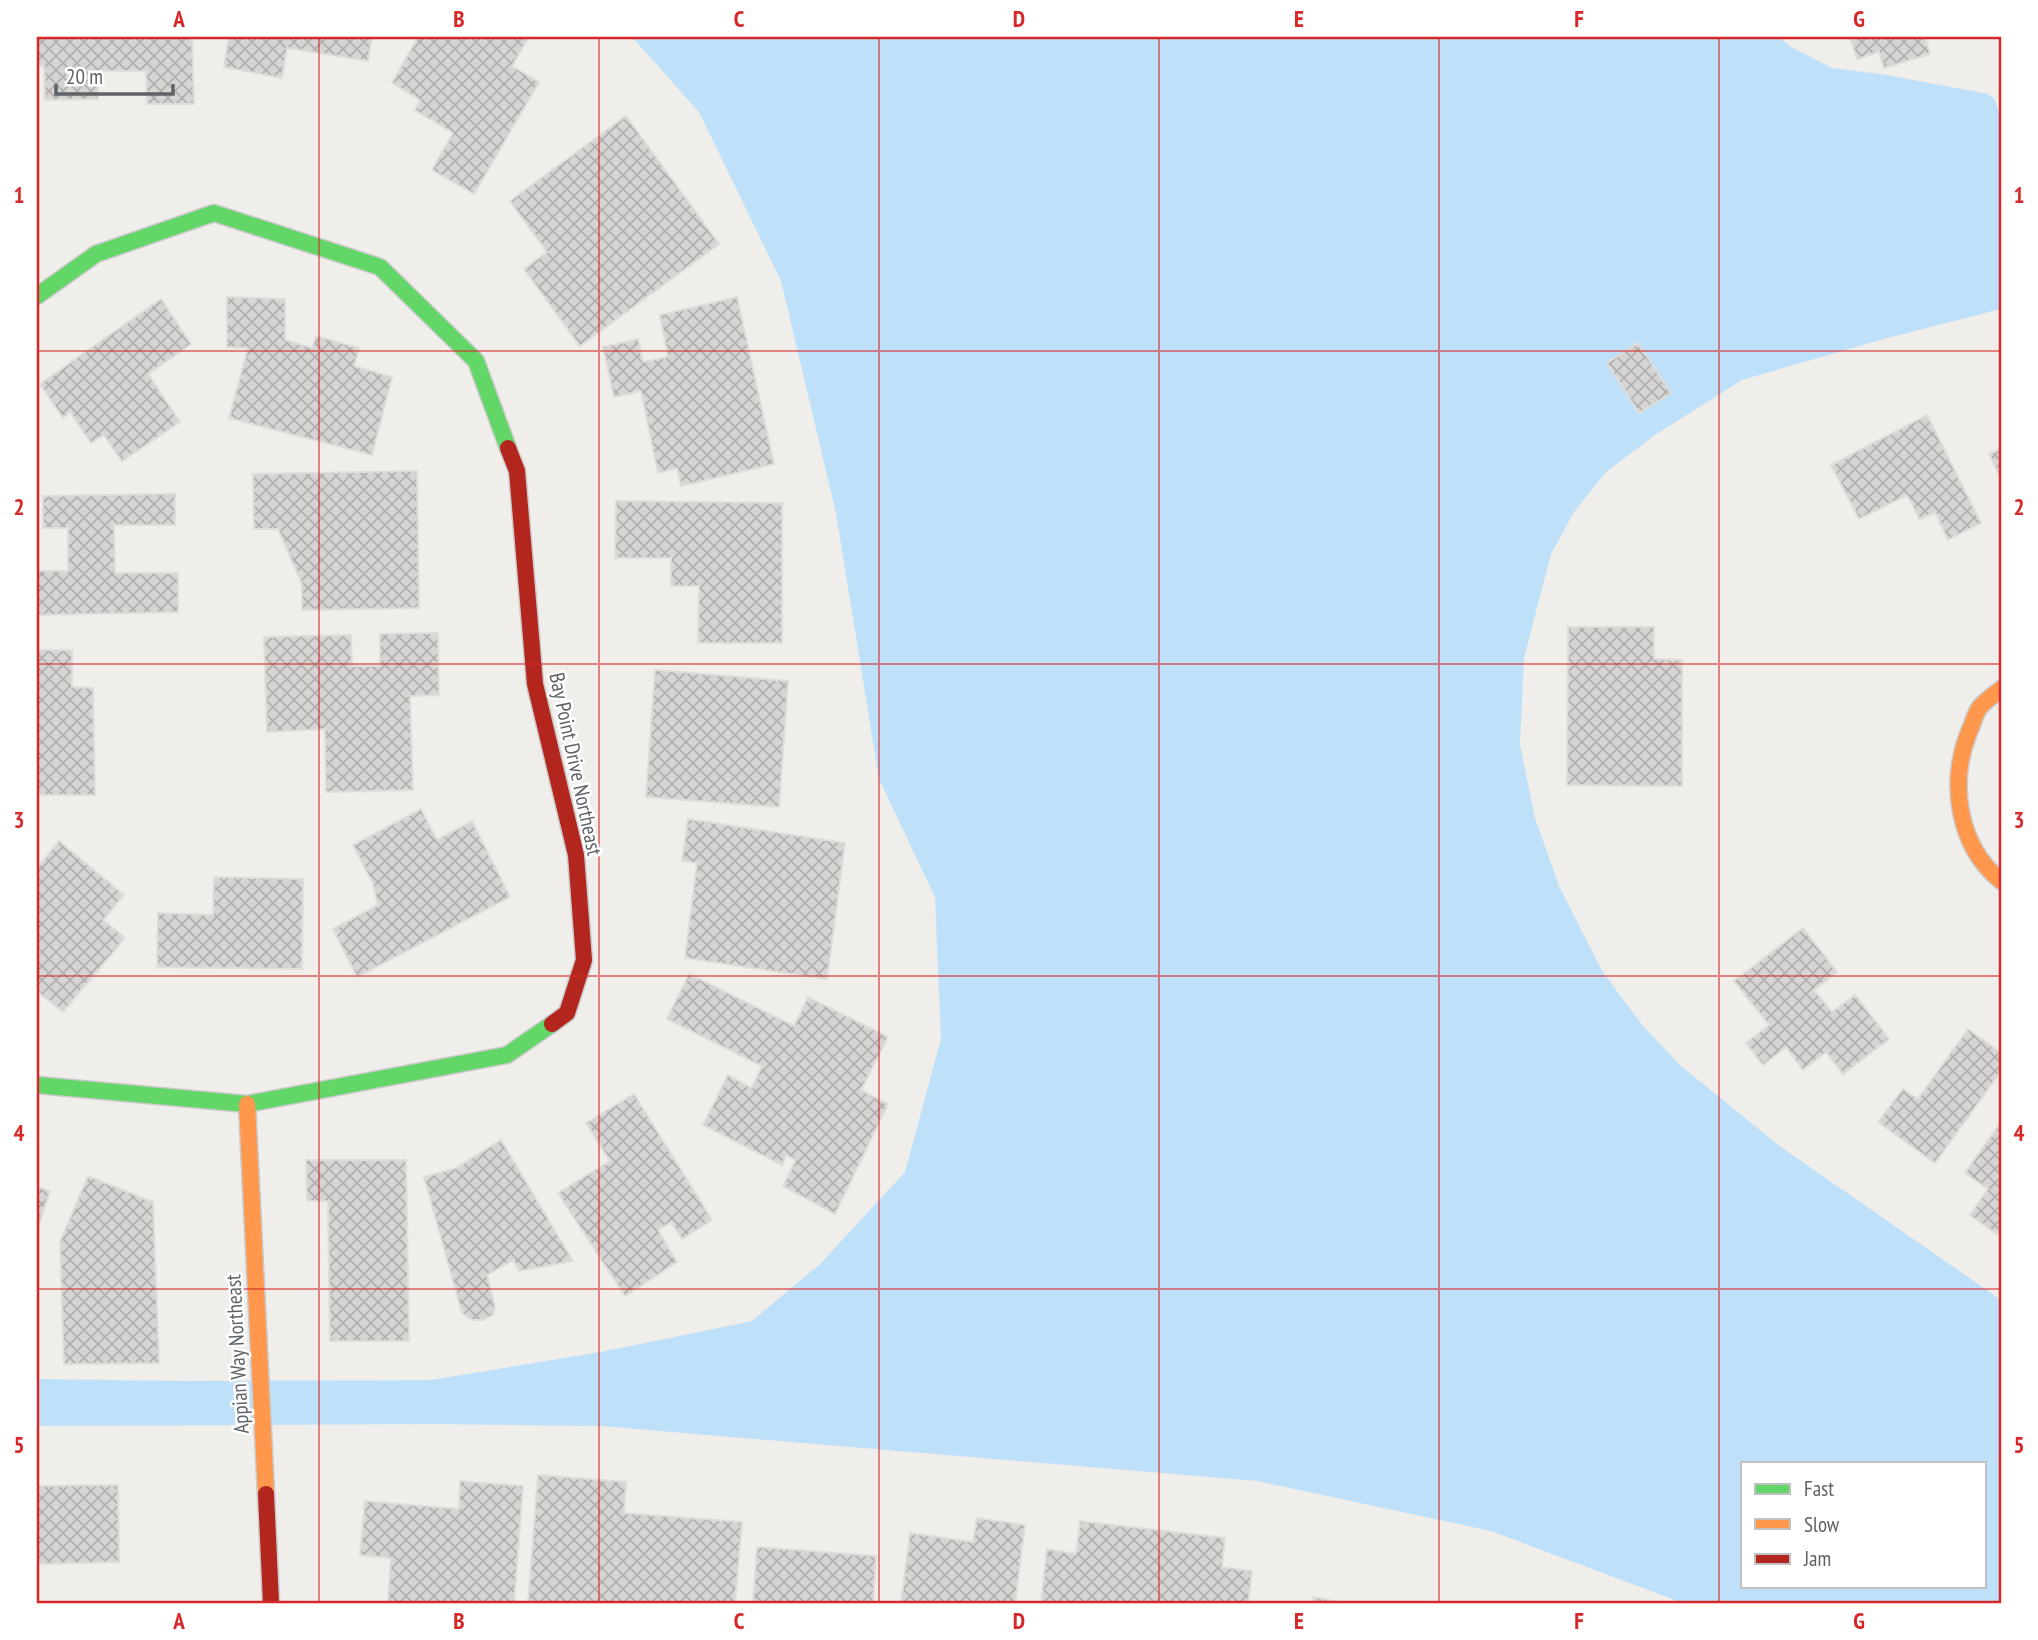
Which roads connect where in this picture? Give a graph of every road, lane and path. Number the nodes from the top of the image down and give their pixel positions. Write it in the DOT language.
graph roads {
  1 [pos="37,296"];
  2 [pos="2001,689"];
  3 [pos="2001,881"];
  4 [pos="37,1085"];
  5 [pos="247,1104"];
  6 [pos="271,1603"];
  1 -- 5 [label="street, Bay Point Drive Northeast"];
  2 -- 3 [label="street"];
  4 -- 5 [label="street, Bay Point Drive Northeast"];
  5 -- 6 [label="street, Appian Way Northeast"];
}
